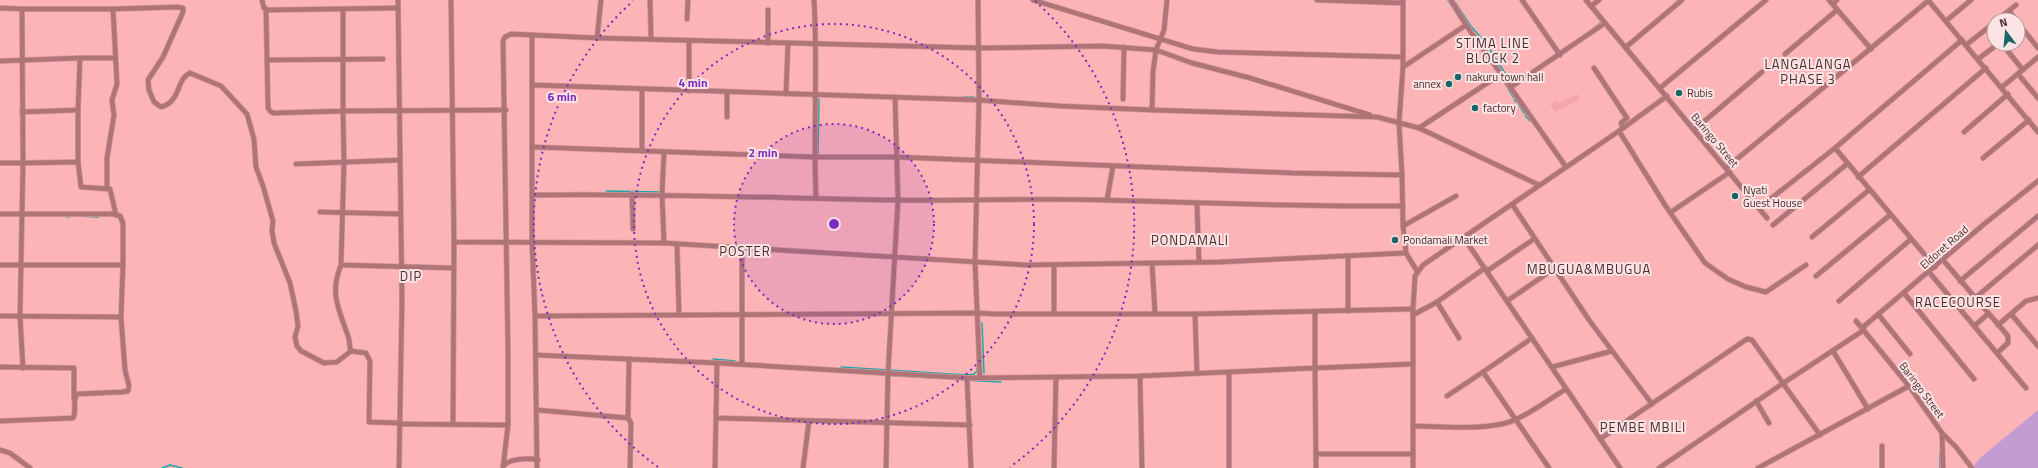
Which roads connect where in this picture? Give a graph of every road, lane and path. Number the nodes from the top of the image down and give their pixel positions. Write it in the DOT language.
graph roads {
  1 [pos="262,0"];
  2 [pos="398,0"];
  3 [pos="451,0"];
  4 [pos="601,0"];
  5 [pos="650,0"];
  6 [pos="688,0"];
  7 [pos="814,0"];
  8 [pos="978,0"];
  9 [pos="1033,0"];
  10 [pos="1167,0"];
  11 [pos="1317,0"];
  12 [pos="1451,0"];
  13 [pos="1522,0"];
  14 [pos="1586,0"];
  15 [pos="1599,0"];
  16 [pos="1682,0"];
  17 [pos="1766,0"];
  18 [pos="1837,0"];
  19 [pos="1928,0"];
  20 [pos="1971,0"];
  21 [pos="1403,1"];
  22 [pos="1831,2"];
  23 [pos="2016,5"];
  24 [pos="1591,6"];
  25 [pos="0,8"];
  26 [pos="398,8"];
  27 [pos="22,9"];
  28 [pos="113,9"];
  29 [pos="266,9"];
  30 [pos="343,9"];
  31 [pos="768,10"];
  32 [pos="1837,10"];
  33 [pos="2009,11"];
  34 [pos="687,19"];
  35 [pos="1946,21"];
  36 [pos="1605,23"];
  37 [pos="1466,25"];
  38 [pos="1986,30"];
  39 [pos="2026,34"];
  40 [pos="532,36"];
  41 [pos="651,36"];
  42 [pos="597,38"];
  43 [pos="1161,40"];
  44 [pos="1962,40"];
  45 [pos="689,41"];
  46 [pos="768,43"];
  47 [pos="788,43"];
  48 [pos="817,44"];
  49 [pos="1966,46"];
  50 [pos="1124,47"];
  51 [pos="1626,47"];
  52 [pos="980,48"];
  53 [pos="2038,48"];
  54 [pos="1871,49"];
  55 [pos="1156,50"];
  56 [pos="1987,52"];
  57 [pos="2008,52"];
  58 [pos="1785,54"];
  59 [pos="1560,55"];
  60 [pos="1402,57"];
  61 [pos="2038,57"];
  62 [pos="80,58"];
  63 [pos="115,58"];
  64 [pos="383,59"];
  65 [pos="1978,59"];
  66 [pos="267,60"];
  67 [pos="342,60"];
  68 [pos="0,61"];
  69 [pos="23,61"];
  70 [pos="1403,67"];
  71 [pos="1594,68"];
  72 [pos="1986,68"];
  73 [pos="2023,70"];
  74 [pos="1762,72"];
  75 [pos="1501,74"];
  76 [pos="2018,74"];
  77 [pos="532,85"];
  78 [pos="1511,87"];
  79 [pos="2002,87"];
  80 [pos="1660,88"];
  81 [pos="642,90"];
  82 [pos="689,91"];
  83 [pos="727,92"];
  84 [pos="786,94"];
  85 [pos="2008,94"];
  86 [pos="816,95"];
  87 [pos="1667,96"];
  88 [pos="896,97"];
  89 [pos="2038,98"];
  90 [pos="1123,99"];
  91 [pos="979,100"];
  92 [pos="78,110"];
  93 [pos="506,110"];
  94 [pos="1152,110"];
  95 [pos="343,111"];
  96 [pos="399,111"];
  97 [pos="453,111"];
  98 [pos="22,112"];
  99 [pos="727,116"];
  100 [pos="1377,117"];
  101 [pos="2029,120"];
  102 [pos="1399,123"];
  103 [pos="1418,128"];
  104 [pos="1621,130"];
  105 [pos="1694,130"];
  106 [pos="1964,132"];
  107 [pos="2038,132"];
  108 [pos="532,147"];
  109 [pos="1835,148"];
  110 [pos="642,151"];
  111 [pos="664,152"];
  112 [pos="814,157"];
  113 [pos="897,157"];
  114 [pos="1983,158"];
  115 [pos="400,160"];
  116 [pos="977,160"];
  117 [pos="78,162"];
  118 [pos="344,162"];
  119 [pos="0,163"];
  120 [pos="23,163"];
  121 [pos="296,164"];
  122 [pos="1847,164"];
  123 [pos="1113,166"];
  124 [pos="1566,167"];
  125 [pos="1726,168"];
  126 [pos="1730,172"];
  127 [pos="1402,174"];
  128 [pos="1858,177"];
  129 [pos="2038,181"];
  130 [pos="1539,185"];
  131 [pos="107,188"];
  132 [pos="1868,190"];
  133 [pos="632,194"];
  134 [pos="662,194"];
  135 [pos="532,195"];
  136 [pos="1456,196"];
  137 [pos="816,198"];
  138 [pos="976,199"];
  139 [pos="898,200"];
  140 [pos="1107,200"];
  141 [pos="1197,204"];
  142 [pos="1512,204"];
  143 [pos="1403,206"];
  144 [pos="1759,208"];
  145 [pos="320,212"];
  146 [pos="1671,212"];
  147 [pos="344,213"];
  148 [pos="0,214"];
  149 [pos="22,214"];
  150 [pos="400,214"];
  151 [pos="116,215"];
  152 [pos="1890,215"];
  153 [pos="2038,216"];
  154 [pos="1767,218"];
  155 [pos="1403,226"];
  156 [pos="1773,226"];
  157 [pos="633,229"];
  158 [pos="1812,237"];
  159 [pos="1464,238"];
  160 [pos="1534,239"];
  161 [pos="1910,240"];
  162 [pos="532,241"];
  163 [pos="454,242"];
  164 [pos="507,243"];
  165 [pos="664,243"];
  166 [pos="677,244"];
  167 [pos="2038,245"];
  168 [pos="742,248"];
  169 [pos="1406,254"];
  170 [pos="894,257"];
  171 [pos="1348,257"];
  172 [pos="1943,260"];
  173 [pos="976,262"];
  174 [pos="1199,262"];
  175 [pos="1152,263"];
  176 [pos="0,264"];
  177 [pos="123,265"];
  178 [pos="341,265"];
  179 [pos="1054,265"];
  180 [pos="1806,265"];
  181 [pos="22,266"];
  182 [pos="401,266"];
  183 [pos="1934,267"];
  184 [pos="454,268"];
  185 [pos="1555,268"];
  186 [pos="1486,269"];
  187 [pos="1417,271"];
  188 [pos="1929,272"];
  189 [pos="1816,276"];
  190 [pos="1960,281"];
  191 [pos="1904,293"];
  192 [pos="1975,298"];
  193 [pos="2038,298"];
  194 [pos="1507,301"];
  195 [pos="1838,301"];
  196 [pos="1437,302"];
  197 [pos="1413,309"];
  198 [pos="1348,311"];
  199 [pos="977,313"];
  200 [pos="1054,313"];
  201 [pos="1315,313"];
  202 [pos="679,314"];
  203 [pos="742,314"];
  204 [pos="891,314"];
  205 [pos="1155,314"];
  206 [pos="1195,314"];
  207 [pos="1878,314"];
  208 [pos="1988,314"];
  209 [pos="2011,314"];
  210 [pos="1413,315"];
  211 [pos="0,316"];
  212 [pos="20,316"];
  213 [pos="121,316"];
  214 [pos="535,316"];
  215 [pos="1856,322"];
  216 [pos="1998,325"];
  217 [pos="1974,326"];
  218 [pos="1863,329"];
  219 [pos="1458,338"];
  220 [pos="1532,338"];
  221 [pos="2038,346"];
  222 [pos="351,351"];
  223 [pos="1612,351"];
  224 [pos="1833,351"];
  225 [pos="1997,353"];
  226 [pos="1910,354"];
  227 [pos="536,355"];
  228 [pos="629,359"];
  229 [pos="717,363"];
  230 [pos="742,364"];
  231 [pos="1413,364"];
  232 [pos="0,367"];
  233 [pos="1552,367"];
  234 [pos="23,368"];
  235 [pos="1315,368"];
  236 [pos="1229,372"];
  237 [pos="1483,372"];
  238 [pos="1197,373"];
  239 [pos="888,374"];
  240 [pos="1140,376"];
  241 [pos="967,378"];
  242 [pos="980,378"];
  243 [pos="1056,378"];
  244 [pos="1974,379"];
  245 [pos="1782,384"];
  246 [pos="1909,386"];
  247 [pos="2026,388"];
  248 [pos="1566,389"];
  249 [pos="1447,396"];
  250 [pos="74,399"];
  251 [pos="1756,402"];
  252 [pos="1652,404"];
  253 [pos="1868,409"];
  254 [pos="537,410"];
  255 [pos="628,418"];
  256 [pos="716,418"];
  257 [pos="1516,418"];
  258 [pos="0,421"];
  259 [pos="809,421"];
  260 [pos="1769,423"];
  261 [pos="400,424"];
  262 [pos="453,424"];
  263 [pos="508,424"];
  264 [pos="887,424"];
  265 [pos="970,425"];
  266 [pos="1413,426"];
  267 [pos="1942,433"];
  268 [pos="1820,436"];
  269 [pos="1600,439"];
  270 [pos="1882,446"];
  271 [pos="0,450"];
  272 [pos="1317,454"];
  273 [pos="1413,454"];
  274 [pos="538,460"];
  275 [pos="30,468"];
  276 [pos="400,468"];
  277 [pos="503,468"];
  278 [pos="537,468"];
  279 [pos="630,468"];
  280 [pos="715,468"];
  281 [pos="803,468"];
  282 [pos="886,468"];
  283 [pos="971,468"];
  284 [pos="1054,468"];
  285 [pos="1142,468"];
  286 [pos="1229,468"];
  287 [pos="1316,468"];
  288 [pos="1413,468"];
  289 [pos="1549,468"];
  290 [pos="1620,468"];
  291 [pos="1659,468"];
  292 [pos="1758,468"];
  293 [pos="1882,468"];
  294 [pos="1943,468"];
  295 [pos="1972,468"];
  1 -- 29 [label="street"];
  2 -- 26 [label="street"];
  3 -- 97 [label="street"];
  4 -- 42 [label="street"];
  5 -- 41 [label="street"];
  6 -- 34 [label="street"];
  7 -- 48 [label="street"];
  8 -- 52 [label="street"];
  9 -- 43 [label="street"];
  10 -- 43 [label="street"];
  11 -- 21 [label="street"];
  12 -- 37 [label="street"];
  13 -- 59 [label="street"];
  14 -- 24 [label="street, Baringo Street"];
  15 -- 24 [label="street"];
  16 -- 51 [label="street"];
  17 -- 80 [label="street"];
  18 -- 22 [label="street"];
  19 -- 35 [label="street"];
  19 -- 54 [label="street"];
  20 -- 35 [label="street"];
  21 -- 60 [label="street"];
  22 -- 32 [label="street"];
  23 -- 33 [label="street"];
  24 -- 36 [label="street, Baringo Street"];
  25 -- 27 [label="street"];
  26 -- 30 [label="street"];
  26 -- 96 [label="street"];
  27 -- 28 [label="street"];
  27 -- 69 [label="street"];
  28 -- 63 [label="street"];
  28 -- 222 [label="street"];
  29 -- 30 [label="street"];
  29 -- 66 [label="street"];
  30 -- 67 [label="street"];
  31 -- 46 [label="street"];
  32 -- 54 [label="street"];
  32 -- 58 [label="street"];
  35 -- 44 [label="street"];
  36 -- 51 [label="street, Baringo Street"];
  36 -- 59 [label="street"];
  37 -- 70 [label="street"];
  37 -- 75 [label="street"];
  38 -- 49 [label="street"];
  39 -- 53 [label="street"];
  40 -- 42 [label="street"];
  40 -- 77 [label="street"];
  40 -- 93 [label="street"];
  42 -- 45 [label="street"];
  43 -- 55 [label="street"];
  43 -- 60 [label="street"];
  44 -- 49 [label="street"];
  44 -- 109 [label="street"];
  45 -- 46 [label="street"];
  45 -- 82 [label="street"];
  46 -- 47 [label="street"];
  47 -- 48 [label="street"];
  47 -- 84 [label="street"];
  48 -- 52 [label="street"];
  48 -- 86 [label="street"];
  49 -- 65 [label="street"];
  50 -- 52 [label="street"];
  50 -- 55 [label="street"];
  50 -- 90 [label="street"];
  51 -- 80 [label="street, Baringo Street"];
  52 -- 91 [label="street"];
  54 -- 125 [label="street"];
  55 -- 94 [label="street"];
  55 -- 100 [label="street"];
  56 -- 65 [label="street"];
  57 -- 73 [label="street"];
  59 -- 78 [label="street"];
  60 -- 70 [label="street"];
  61 -- 73 [label="street"];
  62 -- 63 [label="street"];
  62 -- 69 [label="street"];
  62 -- 92 [label="street"];
  63 -- 131 [label="street"];
  64 -- 67 [label="street"];
  65 -- 72 [label="street"];
  66 -- 67 [label="street"];
  66 -- 95 [label="street"];
  67 -- 95 [label="street"];
  68 -- 69 [label="street"];
  69 -- 98 [label="street"];
  70 -- 102 [label="street"];
  71 -- 104 [label="street"];
  72 -- 79 [label="street"];
  72 -- 128 [label="street"];
  73 -- 76 [label="street"];
  74 -- 105 [label="street"];
  75 -- 78 [label="street"];
  75 -- 103 [label="street"];
  76 -- 79 [label="street"];
  76 -- 89 [label="street"];
  77 -- 81 [label="street"];
  77 -- 108 [label="street"];
  78 -- 124 [label="street"];
  79 -- 85 [label="street"];
  80 -- 87 [label="street, Baringo Street"];
  81 -- 82 [label="street"];
  81 -- 110 [label="street"];
  82 -- 83 [label="street"];
  83 -- 84 [label="street"];
  83 -- 99 [label="street"];
  84 -- 86 [label="street"];
  85 -- 101 [label="street"];
  85 -- 106 [label="street"];
  86 -- 88 [label="street"];
  86 -- 112 [label="street"];
  87 -- 104 [label="street"];
  87 -- 105 [label="street, Baringo Street"];
  88 -- 91 [label="street"];
  88 -- 113 [label="street"];
  91 -- 94 [label="street"];
  91 -- 116 [label="street"];
  92 -- 98 [label="street"];
  92 -- 117 [label="street"];
  93 -- 97 [label="street"];
  93 -- 164 [label="street"];
  94 -- 100 [label="street"];
  95 -- 96 [label="street"];
  95 -- 118 [label="street"];
  96 -- 97 [label="street"];
  96 -- 115 [label="street"];
  97 -- 163 [label="street"];
  98 -- 120 [label="street"];
  100 -- 102 [label="street"];
  101 -- 107 [label="street"];
  101 -- 114 [label="street"];
  102 -- 103 [label="street"];
  102 -- 127 [label="street"];
  103 -- 130 [label="street"];
  104 -- 124 [label="street"];
  104 -- 146 [label="street"];
  105 -- 125 [label="street, Baringo Street"];
  108 -- 110 [label="street"];
  108 -- 135 [label="street"];
  109 -- 122 [label="street"];
  109 -- 144 [label="street"];
  110 -- 111 [label="street"];
  111 -- 112 [label="street"];
  111 -- 134 [label="street"];
  112 -- 113 [label="street"];
  112 -- 137 [label="street"];
  113 -- 116 [label="street"];
  113 -- 139 [label="street"];
  115 -- 118 [label="street"];
  115 -- 150 [label="street"];
  116 -- 123 [label="street"];
  116 -- 138 [label="street"];
  117 -- 120 [label="street"];
  117 -- 131 [label="street"];
  118 -- 121 [label="street"];
  118 -- 147 [label="street"];
  119 -- 120 [label="street"];
  120 -- 149 [label="street"];
  122 -- 128 [label="street"];
  122 -- 156 [label="street"];
  123 -- 127 [label="street"];
  123 -- 140 [label="street"];
  124 -- 130 [label="street"];
  125 -- 126 [label="street, Baringo Street"];
  126 -- 144 [label="street, Baringo Street"];
  126 -- 146 [label="street"];
  127 -- 143 [label="street"];
  128 -- 132 [label="street"];
  129 -- 172 [label="street, Eldoret Road"];
  130 -- 142 [label="street"];
  131 -- 151 [label="street"];
  132 -- 152 [label="street"];
  132 -- 158 [label="street"];
  133 -- 134 [label="street"];
  133 -- 135 [label="street"];
  133 -- 157 [label="street"];
  134 -- 137 [label="street"];
  134 -- 165 [label="street"];
  135 -- 162 [label="street"];
  136 -- 155 [label="street"];
  137 -- 139 [label="street"];
  138 -- 139 [label="street"];
  138 -- 140 [label="street"];
  138 -- 173 [label="street"];
  139 -- 170 [label="street"];
  140 -- 141 [label="street"];
  141 -- 143 [label="street"];
  141 -- 174 [label="street"];
  142 -- 159 [label="street"];
  142 -- 160 [label="street"];
  143 -- 155 [label="street"];
  144 -- 154 [label="street, Baringo Street"];
  145 -- 147 [label="street"];
  146 -- 180 [label="street"];
  147 -- 150 [label="street"];
  147 -- 178 [label="street"];
  148 -- 149 [label="street"];
  149 -- 151 [label="street"];
  149 -- 181 [label="street"];
  150 -- 182 [label="street"];
  151 -- 177 [label="street"];
  152 -- 161 [label="street"];
  152 -- 189 [label="street"];
  153 -- 190 [label="street"];
  155 -- 169 [label="street"];
  159 -- 186 [label="street"];
  159 -- 187 [label="street"];
  160 -- 185 [label="street"];
  160 -- 186 [label="street"];
  161 -- 183 [label="street"];
  161 -- 195 [label="street"];
  162 -- 164 [label="street"];
  162 -- 165 [label="street"];
  162 -- 214 [label="street"];
  163 -- 164 [label="street"];
  163 -- 184 [label="street"];
  164 -- 263 [label="street"];
  165 -- 166 [label="street"];
  166 -- 168 [label="street"];
  166 -- 202 [label="street"];
  167 -- 192 [label="street"];
  168 -- 170 [label="street"];
  168 -- 203 [label="street"];
  169 -- 171 [label="street"];
  169 -- 187 [label="street"];
  170 -- 173 [label="street"];
  170 -- 204 [label="street"];
  171 -- 174 [label="street"];
  171 -- 198 [label="street"];
  172 -- 183 [label="street, Eldoret Road"];
  172 -- 190 [label="street"];
  173 -- 179 [label="street"];
  173 -- 199 [label="street"];
  174 -- 175 [label="street"];
  175 -- 179 [label="street"];
  175 -- 205 [label="street"];
  176 -- 181 [label="street"];
  177 -- 181 [label="street"];
  177 -- 213 [label="street"];
  178 -- 182 [label="street"];
  178 -- 222 [label="street"];
  179 -- 200 [label="street"];
  181 -- 212 [label="street"];
  182 -- 184 [label="street"];
  182 -- 261 [label="street"];
  183 -- 188 [label="street, Eldoret Road"];
  184 -- 262 [label="street"];
  185 -- 194 [label="street"];
  185 -- 223 [label="street"];
  186 -- 194 [label="street"];
  186 -- 196 [label="street"];
  187 -- 197 [label="street"];
  188 -- 191 [label="street, Eldoret Road"];
  188 -- 217 [label="street"];
  190 -- 192 [label="street"];
  191 -- 207 [label="street, Eldoret Road"];
  191 -- 244 [label="street"];
  192 -- 208 [label="street"];
  193 -- 209 [label="street"];
  194 -- 220 [label="street"];
  196 -- 210 [label="street"];
  196 -- 219 [label="street"];
  197 -- 198 [label="street"];
  197 -- 210 [label="street"];
  198 -- 201 [label="street"];
  199 -- 200 [label="street"];
  199 -- 204 [label="street"];
  199 -- 242 [label="street"];
  200 -- 205 [label="street"];
  201 -- 206 [label="street"];
  201 -- 235 [label="street"];
  202 -- 203 [label="street"];
  202 -- 214 [label="street"];
  203 -- 204 [label="street"];
  203 -- 230 [label="street"];
  204 -- 239 [label="street"];
  205 -- 206 [label="street"];
  206 -- 238 [label="street"];
  207 -- 218 [label="street, Eldoret Road"];
  207 -- 226 [label="street"];
  208 -- 216 [label="street"];
  208 -- 217 [label="street"];
  209 -- 216 [label="street"];
  209 -- 221 [label="street"];
  210 -- 231 [label="street"];
  211 -- 212 [label="street"];
  212 -- 213 [label="street"];
  212 -- 234 [label="street"];
  213 -- 250 [label="street"];
  214 -- 227 [label="street"];
  215 -- 218 [label="street, Baringo Street"];
  216 -- 225 [label="street"];
  217 -- 225 [label="street"];
  218 -- 224 [label="street, Eldoret Road"];
  218 -- 246 [label="street, Baringo Street"];
  220 -- 233 [label="street"];
  220 -- 237 [label="street"];
  222 -- 261 [label="street"];
  223 -- 233 [label="street"];
  223 -- 252 [label="street"];
  224 -- 245 [label="street, Eldoret Road"];
  224 -- 253 [label="street"];
  225 -- 247 [label="street"];
  227 -- 228 [label="street"];
  227 -- 254 [label="street"];
  228 -- 229 [label="street"];
  228 -- 255 [label="street"];
  229 -- 230 [label="street"];
  229 -- 256 [label="street"];
  230 -- 239 [label="street"];
  231 -- 235 [label="street"];
  231 -- 266 [label="street"];
  232 -- 234 [label="street"];
  233 -- 248 [label="street"];
  234 -- 250 [label="street"];
  235 -- 236 [label="street"];
  235 -- 272 [label="street"];
  236 -- 238 [label="street"];
  236 -- 286 [label="street"];
  237 -- 249 [label="street"];
  237 -- 257 [label="street"];
  238 -- 240 [label="street"];
  239 -- 241 [label="street"];
  239 -- 264 [label="street"];
  240 -- 243 [label="street"];
  240 -- 285 [label="street"];
  241 -- 242 [label="street"];
  241 -- 265 [label="street"];
  242 -- 243 [label="street"];
  243 -- 284 [label="street"];
  245 -- 251 [label="street, Eldoret Road"];
  245 -- 252 [label="street"];
  245 -- 268 [label="street"];
  246 -- 253 [label="street"];
  246 -- 267 [label="street, Baringo Street"];
  248 -- 257 [label="street"];
  248 -- 269 [label="street"];
  250 -- 258 [label="street"];
  251 -- 260 [label="street"];
  251 -- 291 [label="street, Eldoret Road"];
  252 -- 269 [label="street"];
  253 -- 268 [label="street"];
  254 -- 255 [label="street"];
  254 -- 274 [label="street"];
  255 -- 279 [label="street"];
  256 -- 259 [label="street"];
  256 -- 280 [label="street"];
  257 -- 266 [label="street"];
  257 -- 289 [label="street"];
  259 -- 264 [label="street"];
  259 -- 281 [label="street"];
  261 -- 262 [label="street"];
  261 -- 276 [label="street"];
  262 -- 263 [label="street"];
  263 -- 277 [label="street"];
  264 -- 265 [label="street"];
  264 -- 282 [label="street"];
  265 -- 283 [label="street"];
  266 -- 273 [label="street"];
  267 -- 294 [label="street, Baringo Street"];
  267 -- 295 [label="street, Baringo Street"];
  268 -- 292 [label="street"];
  269 -- 290 [label="street"];
  270 -- 293 [label="street"];
  271 -- 275 [label="street"];
  272 -- 273 [label="street"];
  272 -- 287 [label="street"];
  273 -- 288 [label="street"];
  274 -- 277 [label="street"];
  274 -- 278 [label="street"];
}
